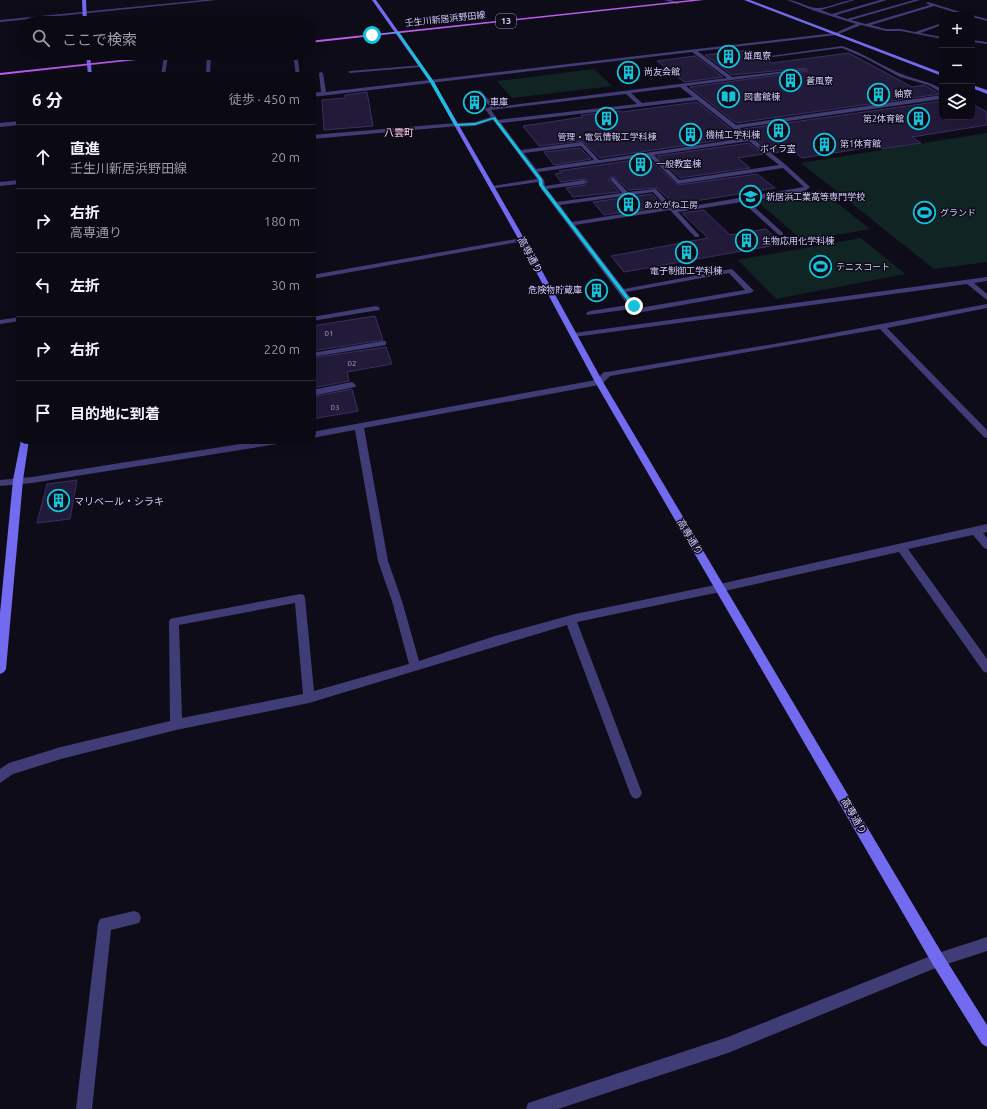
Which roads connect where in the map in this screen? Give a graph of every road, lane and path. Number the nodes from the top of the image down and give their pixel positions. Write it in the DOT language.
graph roads {
  1 [pos="84,0"];
  2 [pos="215,0"];
  3 [pos="374,0"];
  4 [pos="666,0"];
  5 [pos="702,0"];
  6 [pos="746,0"];
  7 [pos="790,0"];
  8 [pos="853,0"];
  9 [pos="885,0"];
  10 [pos="919,0"];
  11 [pos="677,3"];
  12 [pos="934,5"];
  13 [pos="816,10"];
  14 [pos="83,11"];
  15 [pos="958,12"];
  16 [pos="831,15"];
  17 [pos="42,16"];
  18 [pos="84,16"];
  19 [pos="975,17"];
  20 [pos="16,19"];
  21 [pos="846,20"];
  22 [pos="987,20"];
  23 [pos="0,21"];
  24 [pos="860,24"];
  25 [pos="866,25"];
  26 [pos="939,25"];
  27 [pos="398,32"];
  28 [pos="915,33"];
  29 [pos="836,34"];
  30 [pos="939,37"];
  31 [pos="316,41"];
  32 [pos="975,41"];
  33 [pos="986,43"];
  34 [pos="987,49"];
  35 [pos="694,51"];
  36 [pos="765,58"];
  37 [pos="89,60"];
  38 [pos="128,60"];
  39 [pos="165,60"];
  40 [pos="209,60"];
  41 [pos="296,60"];
  42 [pos="89,64"];
  43 [pos="421,66"];
  44 [pos="806,70"];
  45 [pos="16,72"];
  46 [pos="18,72"];
  47 [pos="90,72"];
  48 [pos="164,72"];
  49 [pos="208,72"];
  50 [pos="297,72"];
  51 [pos="350,72"];
  52 [pos="321,73"];
  53 [pos="0,74"];
  54 [pos="939,74"];
  55 [pos="731,79"];
  56 [pos="432,82"];
  57 [pos="681,85"];
  58 [pos="975,87"];
  59 [pos="939,89"];
  60 [pos="480,92"];
  61 [pos="627,92"];
  62 [pos="987,92"];
  63 [pos="324,93"];
  64 [pos="316,94"];
  65 [pos="596,95"];
  66 [pos="939,97"];
  67 [pos="698,98"];
  68 [pos="600,100"];
  69 [pos="604,104"];
  70 [pos="641,105"];
  71 [pos="572,106"];
  72 [pos="493,108"];
  73 [pos="609,109"];
  74 [pos="495,120"];
  75 [pos="16,123"];
  76 [pos="0,125"];
  77 [pos="456,125"];
  78 [pos="735,127"];
  79 [pos="316,137"];
  80 [pos="750,139"];
  81 [pos="520,152"];
  82 [pos="650,154"];
  83 [pos="598,162"];
  84 [pos="784,166"];
  85 [pos="534,172"];
  86 [pos="613,179"];
  87 [pos="16,182"];
  88 [pos="584,182"];
  89 [pos="0,184"];
  90 [pos="542,184"];
  91 [pos="492,188"];
  92 [pos="626,194"];
  93 [pos="743,200"];
  94 [pos="556,204"];
  95 [pos="672,209"];
  96 [pos="570,224"];
  97 [pos="781,234"];
  98 [pos="697,236"];
  99 [pos="522,240"];
  100 [pos="316,276"];
  101 [pos="987,279"];
  102 [pos="968,281"];
  103 [pos="622,291"];
  104 [pos="987,298"];
  105 [pos="634,306"];
  106 [pos="987,306"];
  107 [pos="376,308"];
  108 [pos="590,313"];
  109 [pos="316,318"];
  110 [pos="16,320"];
  111 [pos="0,322"];
  112 [pos="883,328"];
  113 [pos="574,335"];
  114 [pos="383,342"];
  115 [pos="316,355"];
  116 [pos="599,382"];
  117 [pos="352,385"];
  118 [pos="316,392"];
  119 [pos="359,428"];
  120 [pos="316,434"];
  121 [pos="987,434"];
  122 [pos="24,444"];
  123 [pos="251,444"];
  124 [pos="18,480"];
  125 [pos="0,483"];
  126 [pos="987,528"];
  127 [pos="976,531"];
  128 [pos="987,545"];
  129 [pos="902,548"];
  130 [pos="720,588"];
  131 [pos="571,620"];
  132 [pos="416,667"];
  133 [pos="987,668"];
  134 [pos="0,669"];
  135 [pos="309,698"];
  136 [pos="176,725"];
  137 [pos="0,777"];
  138 [pos="636,793"];
  139 [pos="134,918"];
  140 [pos="987,944"];
  141 [pos="938,960"];
  142 [pos="987,1039"];
  143 [pos="84,1109"];
  144 [pos="534,1109"];
  1 -- 14 [label="street"];
  2 -- 14 [label="street"];
  3 -- 27 [label="street, 高専通り"];
  4 -- 11 [label="street"];
  5 -- 11 [label="main road, 壬生川新居浜野田線 / 13"];
  6 -- 29 [label="street"];
  7 -- 13 [label="street"];
  8 -- 13 [label="street"];
  9 -- 16 [label="street"];
  10 -- 12 [label="street"];
  10 -- 21 [label="street"];
  11 -- 27 [label="main road, 壬生川新居浜野田線 / 13"];
  12 -- 15 [label="street"];
  12 -- 25 [label="street"];
  13 -- 16 [label="street"];
  14 -- 17 [label="street"];
  14 -- 18 [label="street"];
  16 -- 21 [label="street"];
  19 -- 22 [label="street"];
  20 -- 23 [label="street"];
  21 -- 24 [label="street"];
  24 -- 25 [label="street"];
  24 -- 29 [label="street"];
  25 -- 28 [label="street"];
  26 -- 28 [label="street"];
  27 -- 31 [label="main road, 壬生川新居浜野田線 / 13"];
  27 -- 43 [label="street, 高専通り"];
  28 -- 30 [label="street"];
  29 -- 35 [label="street"];
  29 -- 54 [label="street"];
  32 -- 33 [label="street"];
  33 -- 34 [label="street"];
  35 -- 55 [label="street"];
  35 -- 56 [label="street"];
  36 -- 59 [label="street"];
  37 -- 42 [label="street"];
  38 -- 42 [label="main road"];
  39 -- 48 [label="street"];
  40 -- 49 [label="street"];
  41 -- 50 [label="street"];
  42 -- 46 [label="main road"];
  42 -- 47 [label="street"];
  43 -- 51 [label="street"];
  43 -- 56 [label="street, 高専通り"];
  44 -- 55 [label="street"];
  45 -- 53 [label="main road"];
  52 -- 63 [label="street"];
  55 -- 57 [label="street"];
  56 -- 63 [label="street"];
  56 -- 77 [label="street, 高専通り"];
  57 -- 61 [label="street"];
  57 -- 67 [label="street"];
  58 -- 62 [label="street"];
  60 -- 72 [label="street"];
  61 -- 65 [label="street"];
  61 -- 70 [label="street"];
  63 -- 64 [label="street"];
  65 -- 68 [label="street"];
  65 -- 71 [label="street"];
  66 -- 78 [label="street"];
  67 -- 70 [label="street"];
  67 -- 78 [label="street"];
  69 -- 73 [label="street"];
  70 -- 73 [label="street"];
  71 -- 72 [label="street"];
  71 -- 73 [label="street"];
  71 -- 74 [label="street"];
  72 -- 74 [label="street"];
  74 -- 77 [label="street"];
  74 -- 81 [label="street"];
  75 -- 76 [label="street"];
  77 -- 79 [label="street"];
  77 -- 91 [label="street, 高専通り"];
  78 -- 80 [label="street"];
  80 -- 82 [label="street"];
  80 -- 84 [label="street"];
  81 -- 83 [label="street"];
  81 -- 85 [label="street"];
  82 -- 83 [label="street"];
  82 -- 84 [label="street"];
  83 -- 85 [label="street"];
  84 -- 93 [label="street"];
  85 -- 90 [label="street"];
  86 -- 92 [label="street"];
  87 -- 89 [label="street"];
  88 -- 90 [label="street"];
  90 -- 91 [label="street"];
  90 -- 94 [label="street"];
  91 -- 99 [label="street, 高専通り"];
  92 -- 94 [label="street"];
  92 -- 95 [label="street"];
  93 -- 95 [label="street"];
  93 -- 97 [label="street"];
  94 -- 96 [label="street"];
  95 -- 96 [label="street"];
  95 -- 98 [label="street"];
  96 -- 103 [label="street"];
  99 -- 100 [label="street"];
  99 -- 113 [label="street, 高専通り"];
  101 -- 102 [label="street"];
  102 -- 104 [label="street"];
  102 -- 113 [label="street"];
  103 -- 105 [label="street"];
  103 -- 105 [label="street"];
  105 -- 108 [label="street"];
  106 -- 112 [label="street"];
  107 -- 109 [label="street"];
  110 -- 111 [label="street"];
  112 -- 116 [label="street"];
  112 -- 121 [label="street"];
  113 -- 116 [label="street, 高専通り"];
  114 -- 115 [label="street"];
  116 -- 119 [label="street"];
  116 -- 130 [label="street, 高専通り"];
  117 -- 118 [label="street"];
  119 -- 120 [label="street"];
  119 -- 132 [label="street"];
  122 -- 124 [label="street"];
  123 -- 124 [label="street"];
  124 -- 125 [label="street"];
  124 -- 134 [label="street"];
  126 -- 127 [label="street"];
  127 -- 128 [label="street"];
  127 -- 129 [label="street"];
  129 -- 130 [label="street"];
  129 -- 133 [label="street"];
  130 -- 131 [label="street"];
  130 -- 141 [label="street, 高専通り"];
  131 -- 132 [label="street"];
  131 -- 138 [label="street"];
  132 -- 135 [label="street"];
  135 -- 136 [label="street"];
  135 -- 136 [label="street"];
  136 -- 137 [label="street"];
  139 -- 143 [label="street"];
  140 -- 141 [label="street"];
  141 -- 142 [label="street, 高専通り"];
  141 -- 144 [label="street"];
}
